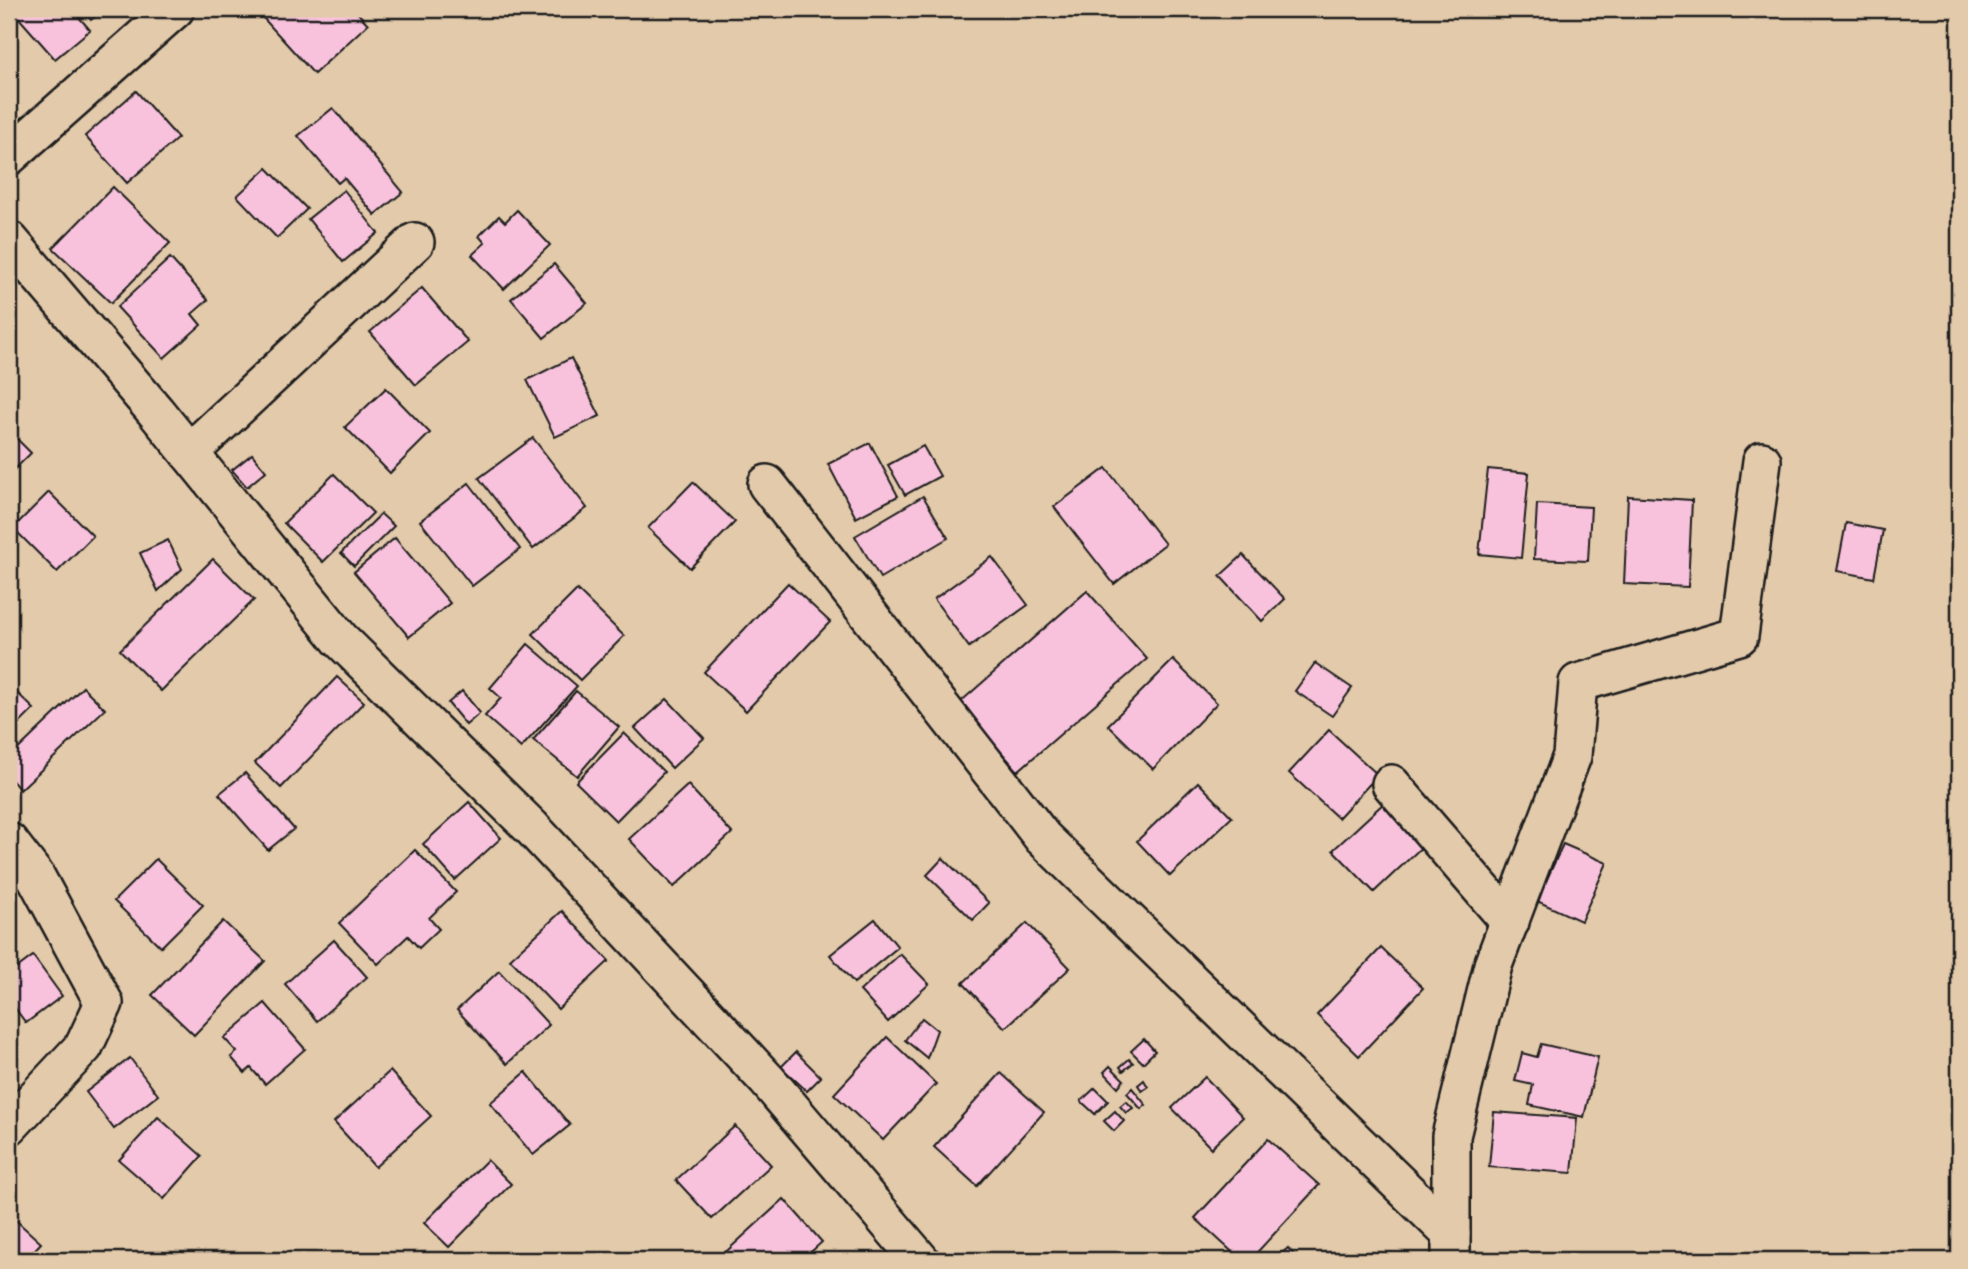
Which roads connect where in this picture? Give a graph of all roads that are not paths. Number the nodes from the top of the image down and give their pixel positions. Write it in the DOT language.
graph roads {
  1 [pos="175,9"];
  2 [pos="9,156"];
  3 [pos="9,240"];
  4 [pos="415,242"];
  5 [pos="189,453"];
  6 [pos="1762,461"];
  7 [pos="766,484"];
  8 [pos="1391,784"];
  9 [pos="9,842"];
  10 [pos="1510,922"];
  11 [pos="9,1126"];
  12 [pos="1451,1247"];
  13 [pos="920,1260"];
  1 -- 2 [label="street"];
  3 -- 5 [label="street"];
  4 -- 5 [label="street"];
  5 -- 13 [label="street"];
  6 -- 10 [label="street"];
  7 -- 12 [label="street"];
  8 -- 10 [label="street"];
  9 -- 11 [label="street"];
  10 -- 12 [label="street"];
}
